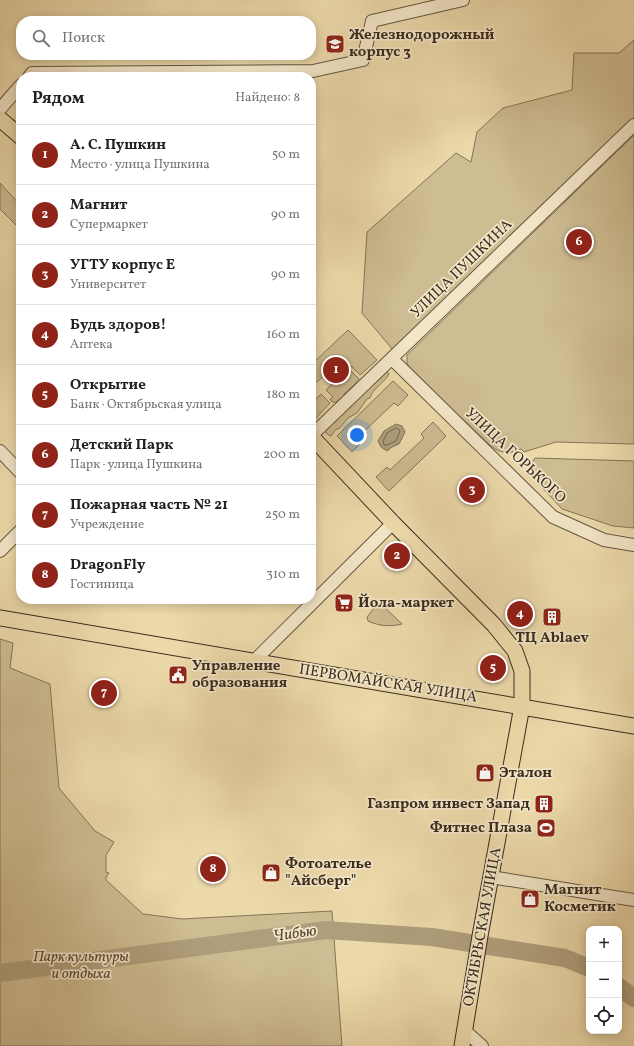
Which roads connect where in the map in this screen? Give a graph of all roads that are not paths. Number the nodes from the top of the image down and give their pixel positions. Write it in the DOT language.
graph roads {
  1 [pos="463,0"];
  2 [pos="242,72"];
  3 [pos="16,90"];
  4 [pos="0,108"];
  5 [pos="0,119"];
  6 [pos="634,125"];
  7 [pos="16,133"];
  8 [pos="392,359"];
  9 [pos="316,431"];
  10 [pos="316,441"];
  11 [pos="0,451"];
  12 [pos="16,468"];
  13 [pos="393,523"];
  14 [pos="16,535"];
  15 [pos="634,545"];
  16 [pos="0,551"];
  17 [pos="316,599"];
  18 [pos="311,604"];
  19 [pos="0,618"];
  20 [pos="254,661"];
  21 [pos="522,706"];
  22 [pos="634,726"];
  23 [pos="491,877"];
  24 [pos="634,900"];
  25 [pos="465,1031"];
  26 [pos="462,1046"];
  27 [pos="482,1046"];
  1 -- 2 [label="street"];
  3 -- 4 [label="street"];
  5 -- 7 [label="main road"];
  6 -- 8 [label="street, УЛИЦА ПУШКИНА"];
  8 -- 9 [label="street, УЛИЦА ПУШКИНА"];
  8 -- 15 [label="street, УЛИЦА ГОРЬКОГО"];
  10 -- 13 [label="main road, ОКТЯБРЬСКАЯ УЛИЦА"];
  11 -- 12 [label="street"];
  13 -- 17 [label="street"];
  13 -- 21 [label="main road, ОКТЯБРЬСКАЯ УЛИЦА"];
  14 -- 16 [label="street"];
  18 -- 20 [label="street"];
  19 -- 20 [label="main road, ПЕРВОМАЙСКАЯ УЛИЦА"];
  20 -- 21 [label="main road, ПЕРВОМАЙСКАЯ УЛИЦА"];
  21 -- 22 [label="main road, ПЕРВОМАЙСКАЯ УЛИЦА"];
  21 -- 23 [label="main road, ОКТЯБРЬСКАЯ УЛИЦА"];
  23 -- 24 [label="street"];
  23 -- 25 [label="main road, ОКТЯБРЬСКАЯ УЛИЦА"];
  25 -- 26 [label="main road, ОКТЯБРЬСКАЯ УЛИЦА"];
  25 -- 27 [label="street"];
}
